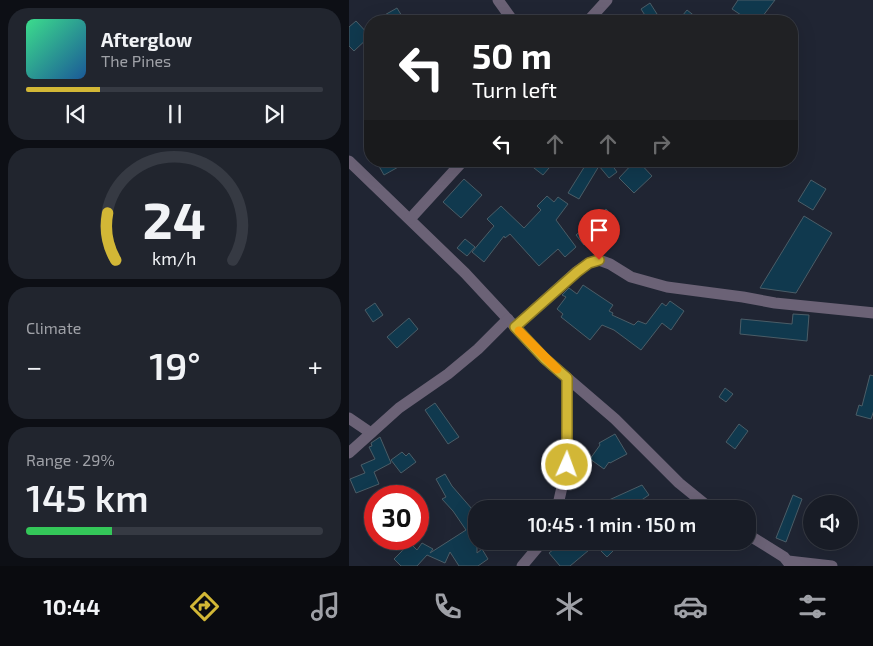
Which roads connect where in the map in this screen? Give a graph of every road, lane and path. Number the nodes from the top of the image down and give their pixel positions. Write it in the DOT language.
graph roads {
  1 [pos="498,0"];
  2 [pos="607,0"];
  3 [pos="509,15"];
  4 [pos="593,15"];
  5 [pos="349,161"];
  6 [pos="458,167"];
  7 [pos="410,219"];
  8 [pos="873,313"];
  9 [pos="512,323"];
  10 [pos="567,378"];
  11 [pos="349,418"];
  12 [pos="371,434"];
  13 [pos="349,454"];
  14 [pos="559,500"];
  15 [pos="700,500"];
  16 [pos="756,539"];
  17 [pos="535,550"];
  18 [pos="789,563"];
  19 [pos="522,566"];
  20 [pos="832,566"];
  1 -- 3 [label="street"];
  2 -- 4 [label="street"];
  5 -- 7 [label="street"];
  6 -- 7 [label="street"];
  7 -- 9 [label="street"];
  8 -- 9 [label="street"];
  9 -- 10 [label="street"];
  9 -- 12 [label="street"];
  10 -- 14 [label="street"];
  10 -- 15 [label="street"];
  11 -- 12 [label="street"];
  12 -- 13 [label="street"];
  16 -- 18 [label="street"];
  17 -- 19 [label="street"];
  18 -- 20 [label="street"];
}
